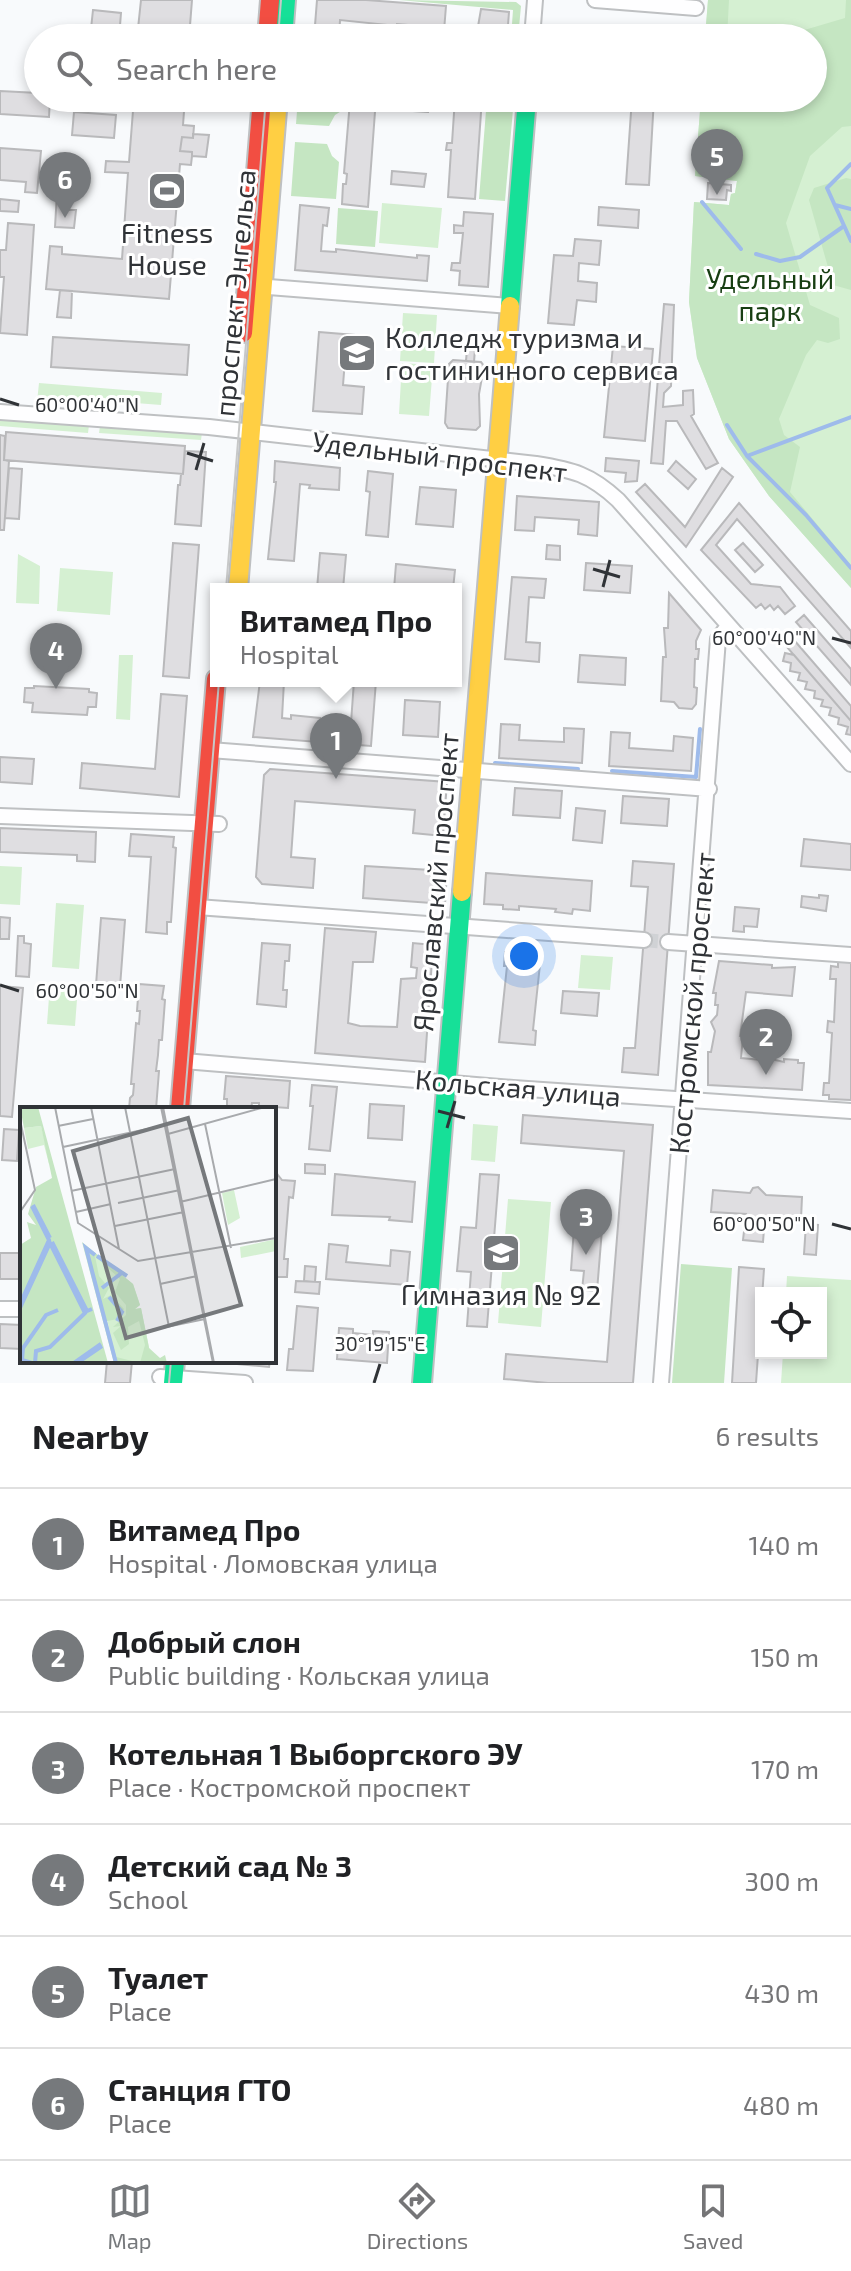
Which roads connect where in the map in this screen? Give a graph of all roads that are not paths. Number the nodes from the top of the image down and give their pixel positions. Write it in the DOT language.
graph roads {
  1 [pos="270,0"];
  2 [pos="286,0"];
  3 [pos="535,0"];
  4 [pos="595,0"];
  5 [pos="696,8"];
  6 [pos="268,24"];
  7 [pos="284,24"];
  8 [pos="533,24"];
  9 [pos="261,112"];
  10 [pos="276,112"];
  11 [pos="526,112"];
  12 [pos="255,286"];
  13 [pos="510,306"];
  14 [pos="0,412"];
  15 [pos="243,432"];
  16 [pos="497,460"];
  17 [pos="224,583"];
  18 [pos="238,583"];
  19 [pos="728,626"];
  20 [pos="216,687"];
  21 [pos="230,687"];
  22 [pos="218,751"];
  23 [pos="851,764"];
  24 [pos="472,768"];
  25 [pos="709,789"];
  26 [pos="0,816"];
  27 [pos="211,824"];
  28 [pos="204,907"];
  29 [pos="460,926"];
  30 [pos="644,940"];
  31 [pos="668,942"];
  32 [pos="697,944"];
  33 [pos="851,955"];
  34 [pos="192,1061"];
  35 [pos="447,1082"];
  36 [pos="682,1100"];
  37 [pos="180,1107"];
  38 [pos="196,1107"];
  39 [pos="851,1111"];
  40 [pos="167,1374"];
  41 [pos="245,1383"];
  42 [pos="422,1383"];
  43 [pos="661,1383"];
  1 -- 6 [label="main road"];
  2 -- 7 [label="main road"];
  3 -- 8 [label="street"];
  4 -- 5 [label="street"];
  9 -- 12 [label="main road, проспект Энгельса"];
  10 -- 12 [label="main road, проспект Энгельса"];
  11 -- 13 [label="main road, Ярославский проспект"];
  12 -- 13 [label="street"];
  12 -- 15 [label="main road, проспект Энгельса"];
  13 -- 16 [label="main road, Ярославский проспект"];
  14 -- 15 [label="street, Удельный проспект"];
  15 -- 16 [label="street, Удельный проспект"];
  15 -- 17 [label="main road, проспект Энгельса"];
  15 -- 18 [label="main road, проспект Энгельса"];
  16 -- 19 [label="street, Удельный проспект"];
  16 -- 24 [label="main road, Ярославский проспект"];
  19 -- 23 [label="street, Удельный проспект"];
  19 -- 25 [label="street, Костромской проспект"];
  20 -- 22 [label="main road"];
  21 -- 22 [label="main road"];
  22 -- 24 [label="street"];
  22 -- 27 [label="main road"];
  24 -- 25 [label="street"];
  24 -- 29 [label="main road, Ярославский проспект"];
  25 -- 32 [label="street, Костромской проспект"];
  26 -- 27 [label="street"];
  27 -- 28 [label="main road"];
  28 -- 29 [label="street"];
  28 -- 34 [label="main road"];
  29 -- 30 [label="street"];
  29 -- 35 [label="main road, Ярославский проспект"];
  31 -- 32 [label="street"];
  32 -- 33 [label="street"];
  32 -- 36 [label="street, Костромской проспект"];
  34 -- 35 [label="street, Кольская улица"];
  34 -- 37 [label="main road"];
  34 -- 38 [label="main road"];
  35 -- 36 [label="street, Кольская улица"];
  35 -- 42 [label="main road, Ярославский проспект"];
  36 -- 39 [label="street, Кольская улица"];
  36 -- 43 [label="street, Костромской проспект"];
  40 -- 41 [label="street"];
}
